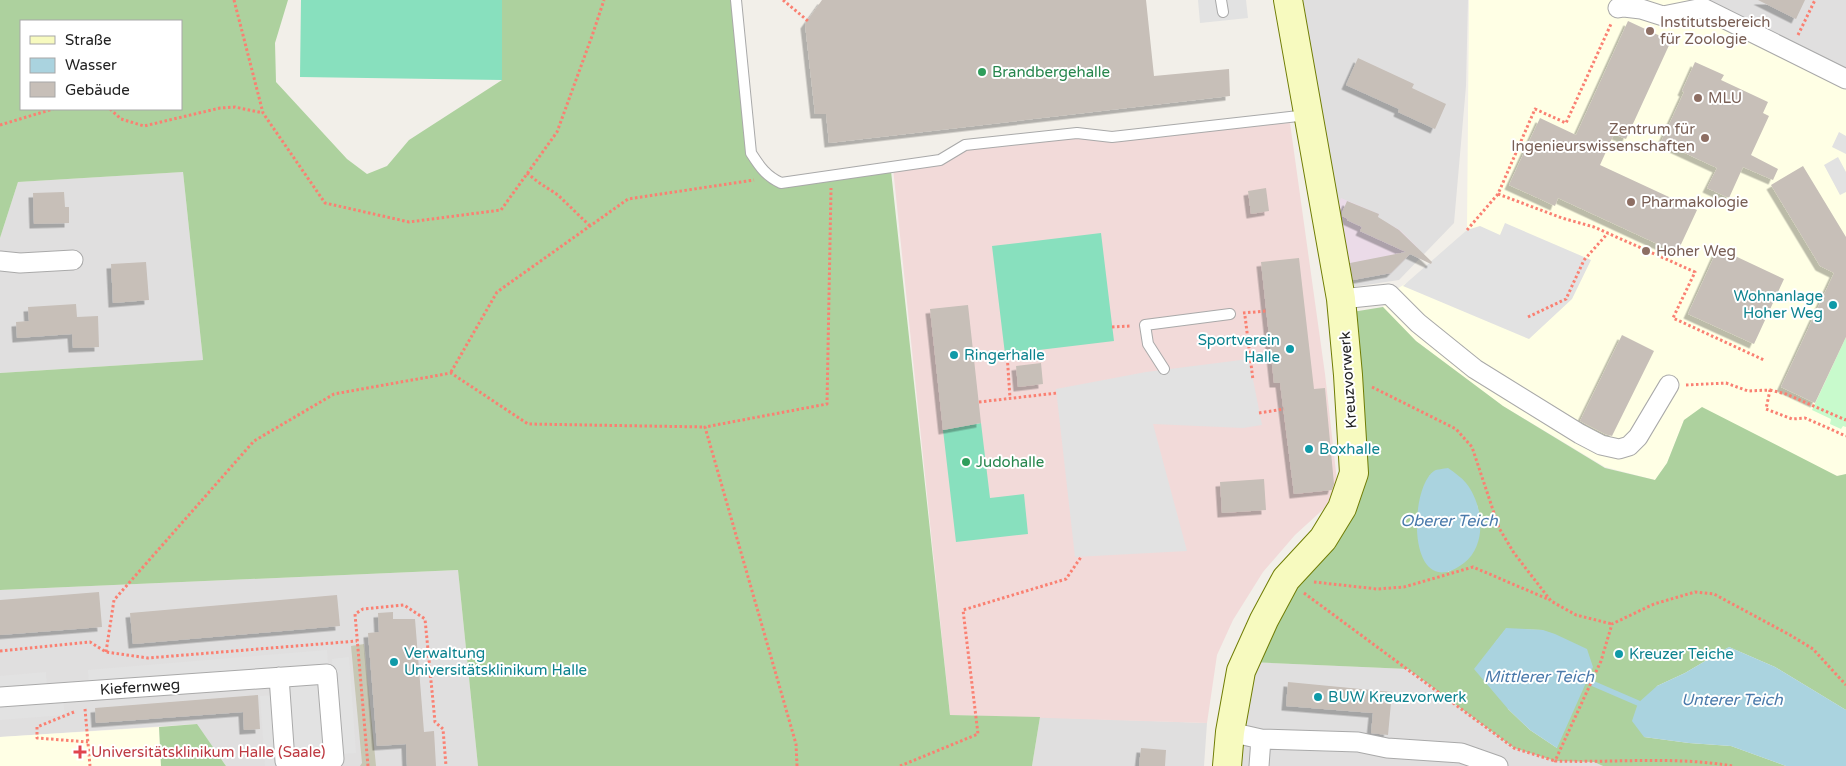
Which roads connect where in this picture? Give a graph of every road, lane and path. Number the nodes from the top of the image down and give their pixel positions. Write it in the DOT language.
graph roads {
  1 [pos="234,0"];
  2 [pos="604,0"];
  3 [pos="736,0"];
  4 [pos="783,0"];
  5 [pos="1221,0"];
  6 [pos="1288,0"];
  7 [pos="1815,0"];
  8 [pos="1618,8"];
  9 [pos="1223,12"];
  10 [pos="808,21"];
  11 [pos="1797,37"];
  12 [pos="1846,78"];
  13 [pos="50,110"];
  14 [pos="111,110"];
  15 [pos="263,114"];
  16 [pos="1309,114"];
  17 [pos="0,125"];
  18 [pos="527,173"];
  19 [pos="832,175"];
  20 [pos="770,178"];
  21 [pos="1498,194"];
  22 [pos="590,226"];
  23 [pos="1467,230"];
  24 [pos="1608,233"];
  25 [pos="74,260"];
  26 [pos="0,261"];
  27 [pos="1341,299"];
  28 [pos="1266,311"];
  29 [pos="1245,313"];
  30 [pos="1230,314"];
  31 [pos="1528,317"];
  32 [pos="1145,325"];
  33 [pos="1112,326"];
  34 [pos="1007,353"];
  35 [pos="1764,360"];
  36 [pos="1164,369"];
  37 [pos="451,373"];
  38 [pos="1348,375"];
  39 [pos="1253,380"];
  40 [pos="1669,385"];
  41 [pos="1770,390"];
  42 [pos="1057,393"];
  43 [pos="1010,398"];
  44 [pos="979,402"];
  45 [pos="1284,409"];
  46 [pos="1259,413"];
  47 [pos="1846,420"];
  48 [pos="705,427"];
  49 [pos="1846,436"];
  50 [pos="1081,557"];
  51 [pos="1292,573"];
  52 [pos="1551,601"];
  53 [pos="1612,624"];
  54 [pos="357,640"];
  55 [pos="0,652"];
  56 [pos="106,652"];
  57 [pos="279,677"];
  58 [pos="1846,685"];
  59 [pos="0,698"];
  60 [pos="1230,732"];
  61 [pos="1261,739"];
  62 [pos="88,742"];
  63 [pos="1555,762"];
  64 [pos="90,766"];
  65 [pos="368,766"];
  66 [pos="446,766"];
  67 [pos="798,766"];
  68 [pos="900,766"];
  69 [pos="1227,766"];
  70 [pos="1259,766"];
  71 [pos="1498,766"];
  72 [pos="1732,766"];
  1 -- 15 [label="path"];
  2 -- 18 [label="path"];
  3 -- 20 [label="lane"];
  4 -- 10 [label="path"];
  5 -- 9 [label="lane"];
  6 -- 16 [label="street, Kreuzvorwerk"];
  7 -- 11 [label="path"];
  8 -- 12 [label="street"];
  8 -- 21 [label="path"];
  13 -- 17 [label="path"];
  14 -- 15 [label="path"];
  15 -- 18 [label="path"];
  16 -- 19 [label="lane"];
  16 -- 27 [label="street, Kreuzvorwerk"];
  18 -- 22 [label="path"];
  19 -- 20 [label="lane"];
  19 -- 48 [label="path"];
  20 -- 22 [label="path"];
  21 -- 23 [label="path"];
  21 -- 24 [label="path"];
  22 -- 37 [label="path"];
  24 -- 31 [label="path"];
  24 -- 35 [label="path"];
  25 -- 26 [label="street"];
  27 -- 38 [label="street, Kreuzvorwerk"];
  27 -- 40 [label="street"];
  28 -- 29 [label="path"];
  29 -- 30 [label="path"];
  29 -- 39 [label="path"];
  30 -- 32 [label="lane"];
  32 -- 33 [label="path"];
  32 -- 36 [label="lane"];
  34 -- 43 [label="path"];
  37 -- 48 [label="path"];
  37 -- 56 [label="path"];
  38 -- 51 [label="street, Kreuzvorwerk"];
  38 -- 52 [label="path"];
  40 -- 41 [label="path"];
  41 -- 47 [label="path"];
  41 -- 49 [label="path"];
  42 -- 43 [label="path"];
  43 -- 44 [label="path"];
  45 -- 46 [label="path"];
  48 -- 67 [label="path"];
  50 -- 68 [label="path"];
  51 -- 52 [label="path"];
  51 -- 60 [label="street, Kreuzvorwerk"];
  51 -- 63 [label="path"];
  52 -- 53 [label="path"];
  53 -- 58 [label="path"];
  53 -- 63 [label="path"];
  54 -- 56 [label="path"];
  54 -- 65 [label="path"];
  54 -- 66 [label="path"];
  55 -- 56 [label="path"];
  57 -- 57 [label="street, Kiefernweg"];
  57 -- 59 [label="street, Kiefernweg"];
  60 -- 61 [label="street"];
  60 -- 69 [label="street, Kreuzvorwerk"];
  61 -- 70 [label="street"];
  61 -- 71 [label="street"];
  62 -- 62 [label="path"];
  62 -- 64 [label="path"];
  63 -- 72 [label="path"];
}
